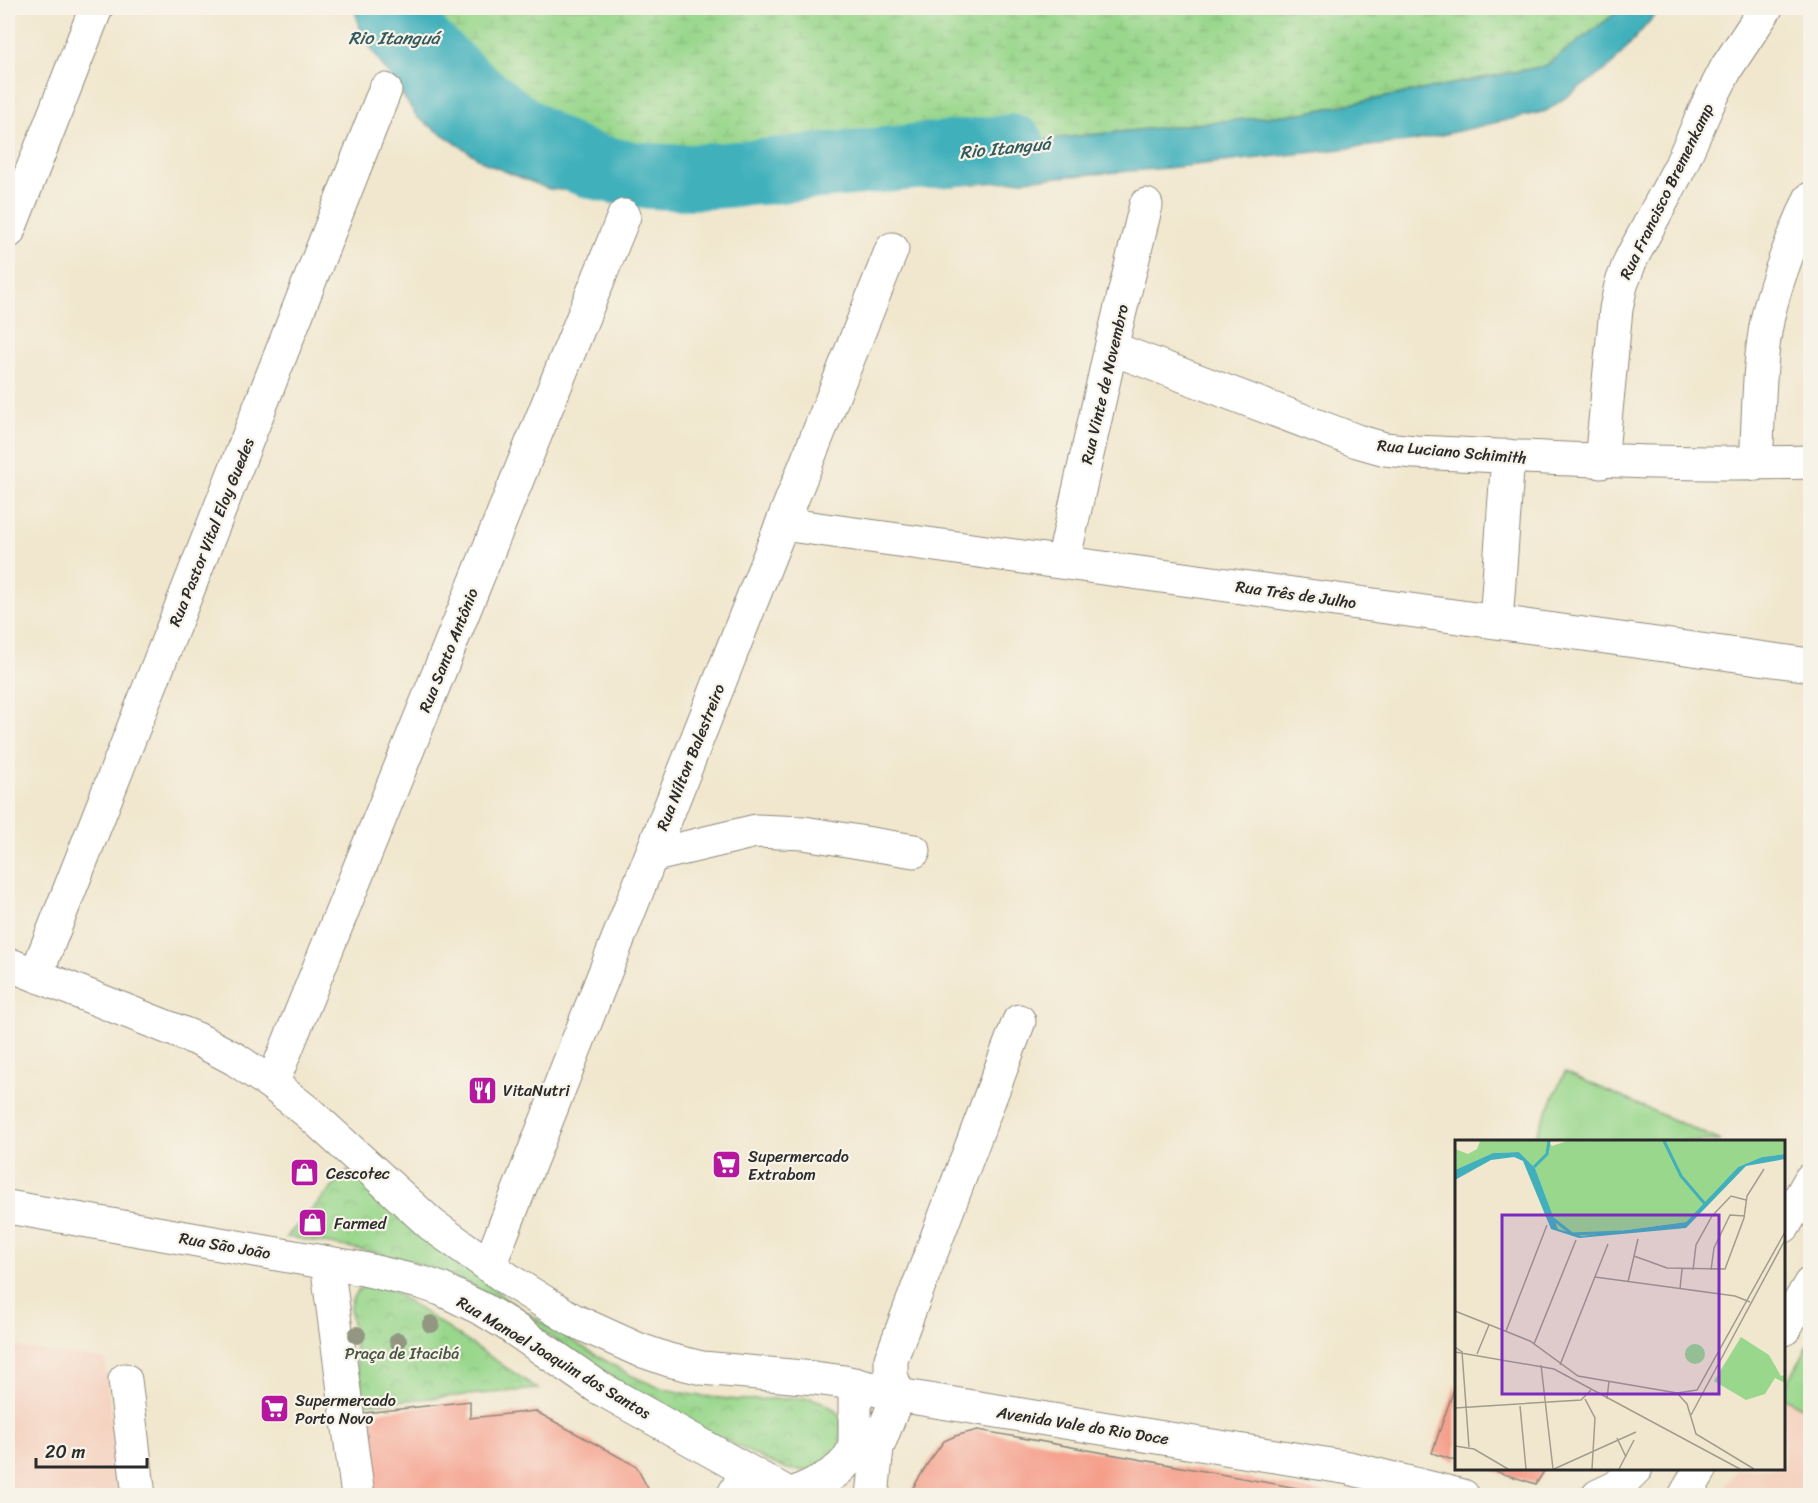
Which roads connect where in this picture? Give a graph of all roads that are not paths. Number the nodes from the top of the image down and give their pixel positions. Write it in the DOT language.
graph roads {
  1 [pos="96,8"];
  2 [pos="1766,8"];
  3 [pos="385,90"];
  4 [pos="1810,199"];
  5 [pos="1146,205"];
  6 [pos="624,216"];
  7 [pos="8,232"];
  8 [pos="892,249"];
  9 [pos="1111,348"];
  10 [pos="1508,456"];
  11 [pos="1601,462"];
  12 [pos="1810,462"];
  13 [pos="1756,464"];
  14 [pos="782,524"];
  15 [pos="1063,562"];
  16 [pos="1496,622"];
  17 [pos="1810,665"];
  18 [pos="914,851"];
  19 [pos="651,856"];
  20 [pos="22,969"];
  21 [pos="1019,1021"];
  22 [pos="272,1084"];
  23 [pos="1810,1180"];
  24 [pos="8,1207"];
  25 [pos="1785,1224"];
  26 [pos="327,1263"];
  27 [pos="489,1266"];
  28 [pos="1810,1284"];
  29 [pos="441,1289"];
  30 [pos="1785,1327"];
  31 [pos="125,1380"];
  32 [pos="855,1384"];
  33 [pos="897,1395"];
  34 [pos="1634,1470"];
  35 [pos="1700,1470"];
  36 [pos="740,1483"];
  37 [pos="792,1495"];
  38 [pos="139,1496"];
  39 [pos="358,1496"];
  40 [pos="872,1496"];
  41 [pos="1463,1496"];
  42 [pos="1598,1496"];
  43 [pos="1685,1496"];
  1 -- 7 [label="street"];
  2 -- 11 [label="street, Rua Francisco Bremenkamp"];
  3 -- 20 [label="street, Rua Pastor Vital Eloy Guedes"];
  4 -- 13 [label="street"];
  5 -- 9 [label="street, Rua Vinte de Novembro"];
  6 -- 22 [label="street, Rua Santo Antônio"];
  8 -- 14 [label="street, Rua Nílton Balestreiro"];
  9 -- 10 [label="street, Rua Luciano Schimith"];
  9 -- 15 [label="street, Rua Vinte de Novembro"];
  10 -- 11 [label="street, Rua Luciano Schimith"];
  10 -- 16 [label="street"];
  11 -- 13 [label="street, Rua Luciano Schimith"];
  12 -- 13 [label="street, Rua Luciano Schimith"];
  14 -- 15 [label="street, Rua Três de Julho"];
  14 -- 19 [label="street, Rua Nílton Balestreiro"];
  15 -- 16 [label="street, Rua Três de Julho"];
  16 -- 17 [label="street, Rua Três de Julho"];
  18 -- 19 [label="street"];
  19 -- 27 [label="street, Rua Nílton Balestreiro"];
  20 -- 22 [label="street"];
  21 -- 33 [label="street"];
  22 -- 27 [label="street"];
  23 -- 25 [label="street"];
  24 -- 26 [label="street, Rua São João"];
  26 -- 29 [label="street, Rua São João"];
  26 -- 39 [label="street"];
  27 -- 32 [label="street, Avenida Vale do Rio Doce"];
  28 -- 30 [label="street"];
  29 -- 36 [label="street, Rua Manoel Joaquim dos Santos"];
  31 -- 38 [label="street"];
  32 -- 33 [label="street, Avenida Vale do Rio Doce"];
  32 -- 37 [label="street"];
  33 -- 40 [label="street"];
  33 -- 41 [label="street, Avenida Vale do Rio Doce"];
  34 -- 42 [label="street"];
  35 -- 43 [label="street"];
  36 -- 37 [label="street, Rua Manoel Joaquim dos Santos"];
}
